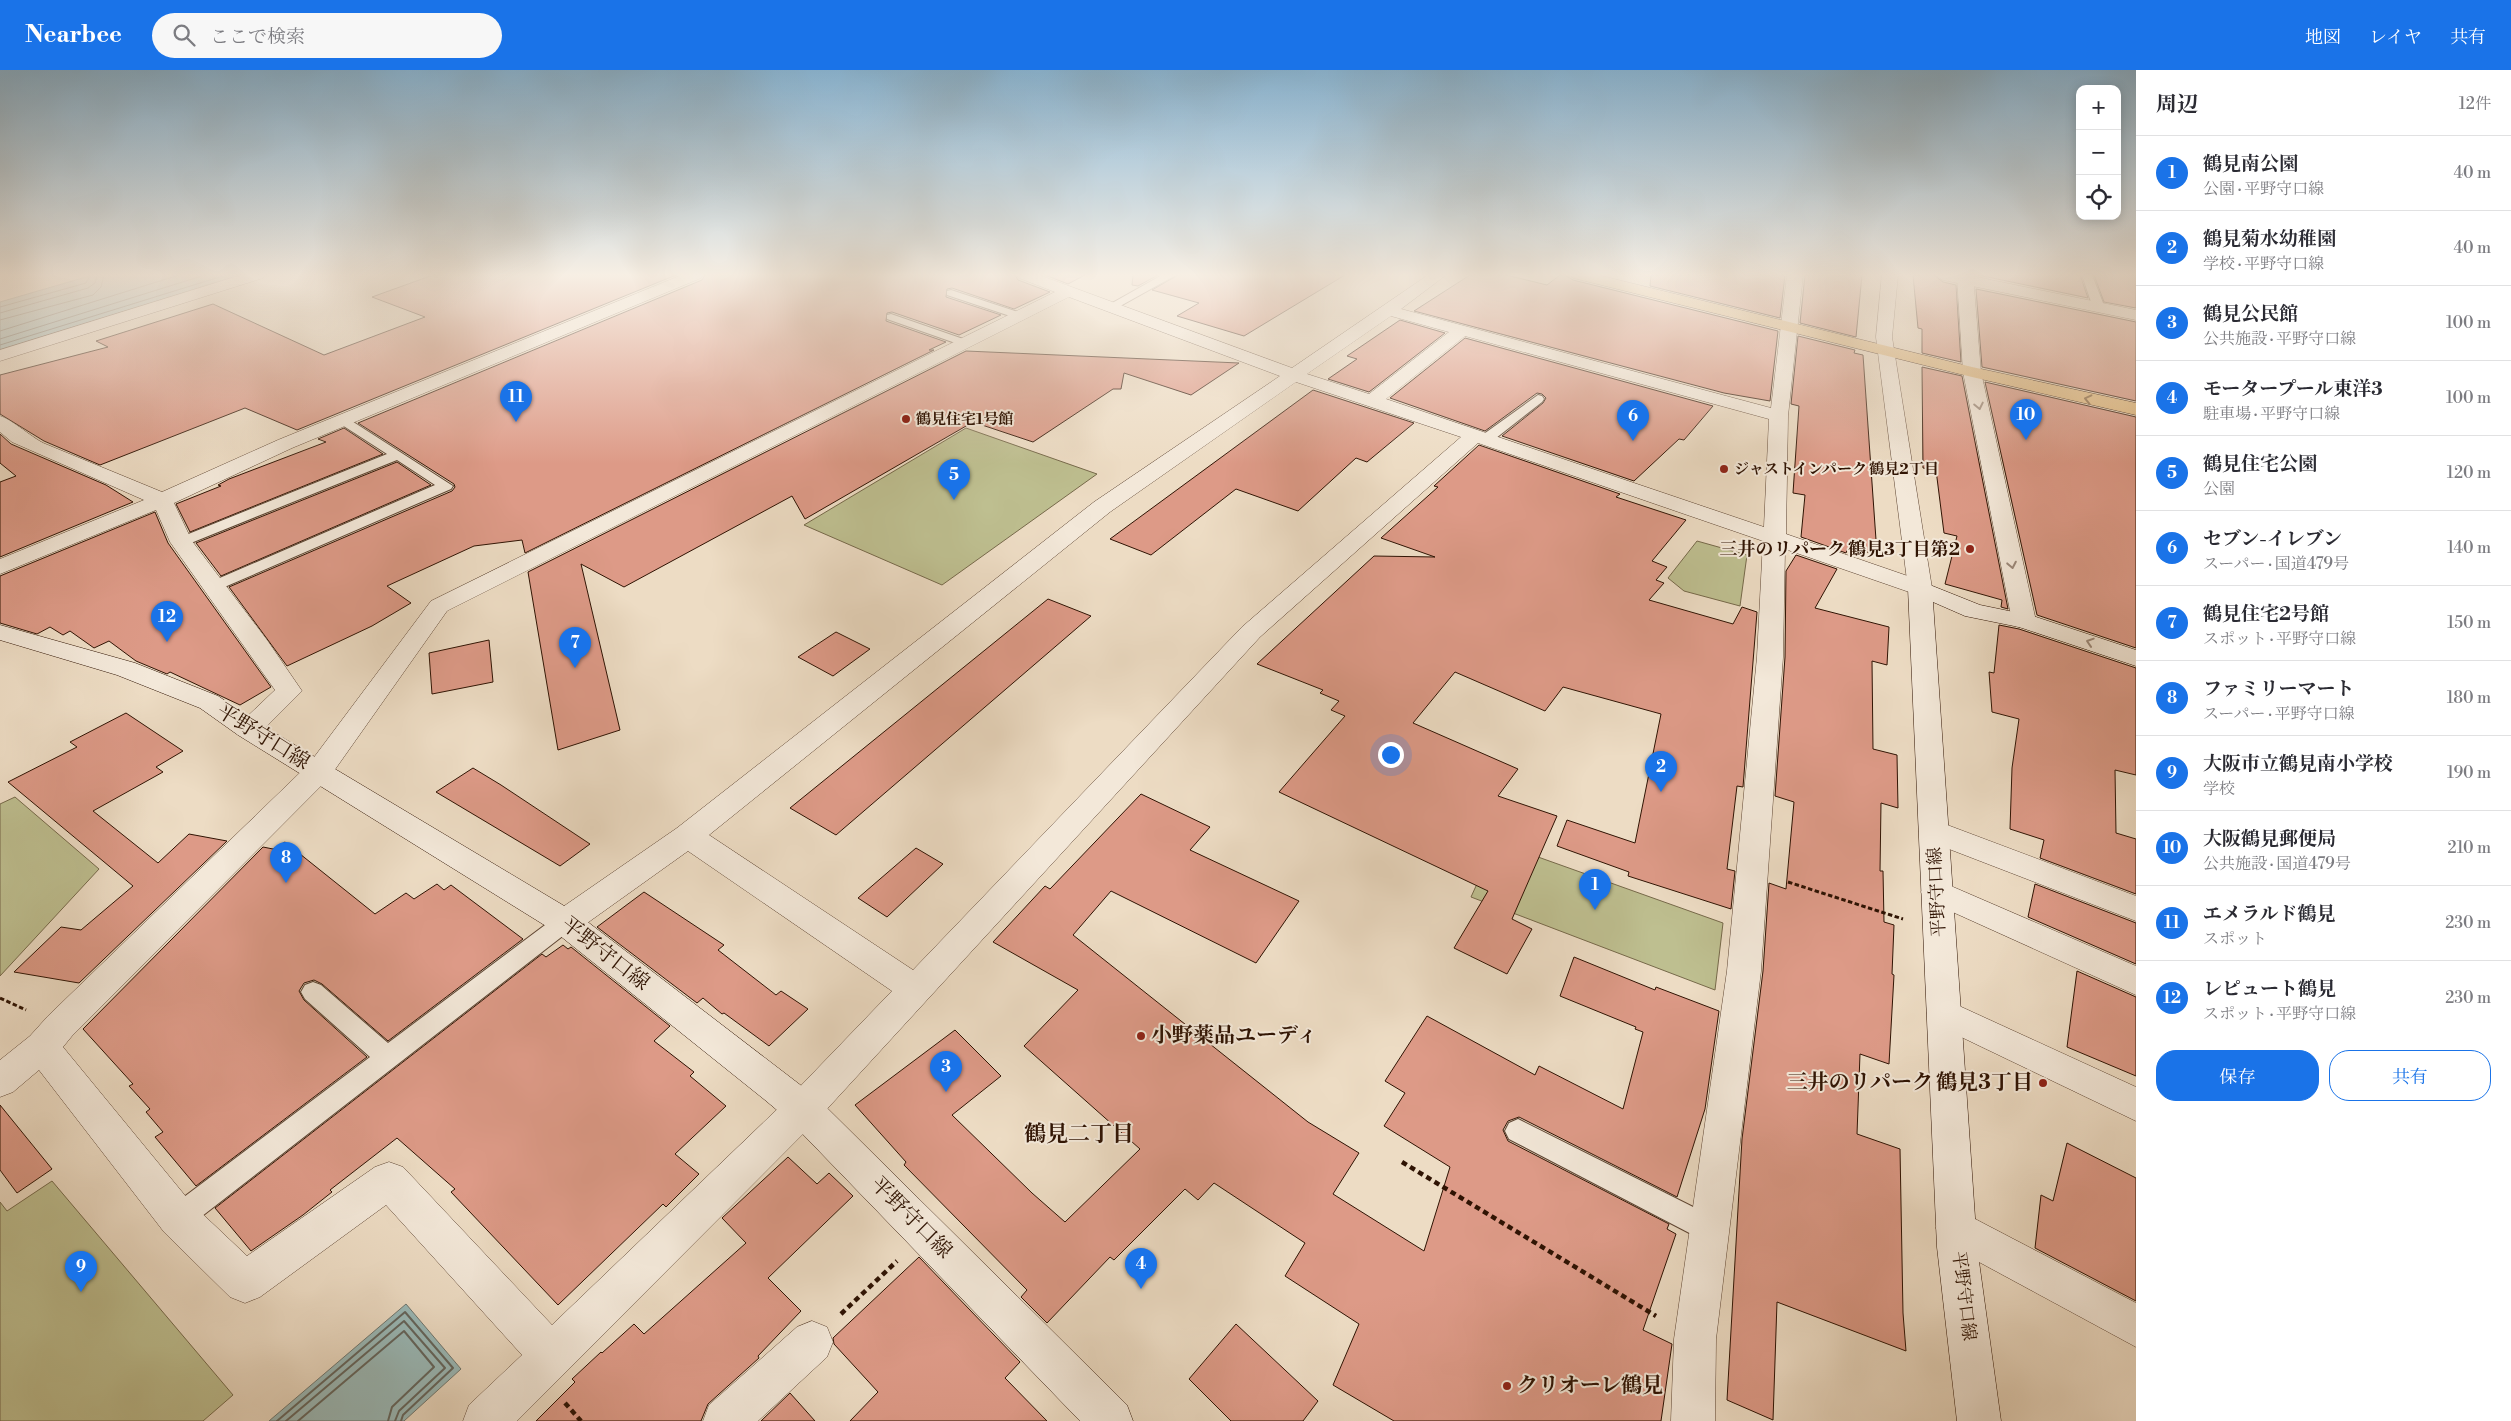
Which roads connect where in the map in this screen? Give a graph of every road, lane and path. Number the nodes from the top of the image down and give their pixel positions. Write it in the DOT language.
graph roads {
  1 [pos="57,338"];
  2 [pos="543,338"];
  3 [pos="951,338"];
  4 [pos="975,338"];
  5 [pos="1194,338"];
  6 [pos="1347,338"];
  7 [pos="1452,338"];
  8 [pos="1492,338"];
  9 [pos="1787,338"];
  10 [pos="1861,338"];
  11 [pos="1886,338"];
  12 [pos="1969,338"];
  13 [pos="965,343"];
  14 [pos="1886,344"];
  15 [pos="0,356"];
  16 [pos="1971,365"];
  17 [pos="1293,375"];
  18 [pos="2136,396"];
  19 [pos="1538,399"];
  20 [pos="1372,401"];
  21 [pos="2136,410"];
  22 [pos="1779,416"];
  23 [pos="344,420"];
  24 [pos="0,422"];
  25 [pos="1481,437"];
  26 [pos="397,455"];
  27 [pos="162,500"];
  28 [pos="1774,538"];
  29 [pos="181,542"];
  30 [pos="0,567"];
  31 [pos="214,586"];
  32 [pos="1920,588"];
  33 [pos="2024,621"];
  34 [pos="0,632"];
  35 [pos="2136,658"];
  36 [pos="248,729"];
  37 [pos="319,771"];
  38 [pos="1934,831"];
  39 [pos="688,836"];
  40 [pos="1752,871"];
  41 [pos="1937,892"];
  42 [pos="2136,909"];
  43 [pos="565,922"];
  44 [pos="1939,931"];
  45 [pos="2136,980"];
  46 [pos="915,989"];
  47 [pos="313,992"];
  48 [pos="1944,1013"];
  49 [pos="42,1047"];
  50 [pos="387,1057"];
  51 [pos="0,1081"];
  52 [pos="2136,1104"];
  53 [pos="803,1109"];
  54 [pos="1518,1131"];
  55 [pos="1402,1162"];
  56 [pos="178,1218"];
  57 [pos="1956,1228"];
  58 [pos="1709,1229"];
  59 [pos="926,1233"];
  60 [pos="2136,1326"];
  61 [pos="1695,1339"];
  62 [pos="812,1342"];
  63 [pos="551,1357"];
  64 [pos="485,1421"];
  65 [pos="726,1421"];
  66 [pos="1111,1421"];
  67 [pos="1693,1421"];
  68 [pos="1979,1421"];
  1 -- 15 [label="street"];
  2 -- 23 [label="street"];
  3 -- 13 [label="lane"];
  4 -- 13 [label="street"];
  5 -- 17 [label="street"];
  6 -- 17 [label="street"];
  7 -- 20 [label="street"];
  8 -- 22 [label="street"];
  9 -- 22 [label="street"];
  10 -- 14 [label="highway"];
  11 -- 14 [label="street, 平野守口線"];
  12 -- 16 [label="street"];
  13 -- 37 [label="street"];
  14 -- 16 [label="highway"];
  14 -- 32 [label="street, 平野守口線"];
  16 -- 18 [label="highway"];
  21 -- 16 [label="highway, one-way"];
  16 -- 33 [label="street, one-way"];
  17 -- 20 [label="street"];
  17 -- 39 [label="street"];
  19 -- 25 [label="lane"];
  20 -- 25 [label="street"];
  22 -- 28 [label="street"];
  23 -- 26 [label="lane"];
  23 -- 27 [label="street"];
  24 -- 27 [label="street"];
  25 -- 28 [label="street"];
  25 -- 46 [label="street"];
  26 -- 29 [label="lane"];
  26 -- 31 [label="lane"];
  27 -- 29 [label="street"];
  27 -- 30 [label="street"];
  28 -- 32 [label="street"];
  28 -- 40 [label="street"];
  29 -- 31 [label="street"];
  31 -- 36 [label="street"];
  32 -- 33 [label="street"];
  32 -- 38 [label="street, 平野守口線"];
  35 -- 33 [label="street, one-way"];
  34 -- 36 [label="street, 平野守口線"];
  36 -- 37 [label="street, 平野守口線"];
  37 -- 43 [label="street, 平野守口線"];
  37 -- 49 [label="street"];
  38 -- 41 [label="street, 平野守口線"];
  38 -- 42 [label="street"];
  39 -- 43 [label="street"];
  39 -- 46 [label="street"];
  40 -- 44 [label="path"];
  40 -- 58 [label="street"];
  41 -- 44 [label="street, 平野守口線"];
  41 -- 45 [label="street"];
  43 -- 50 [label="lane"];
  43 -- 53 [label="street, 平野守口線"];
  44 -- 48 [label="street, 平野守口線"];
  46 -- 53 [label="street"];
  47 -- 50 [label="lane"];
  48 -- 52 [label="street"];
  48 -- 57 [label="street, 平野守口線"];
  49 -- 51 [label="street"];
  49 -- 56 [label="street"];
  50 -- 56 [label="lane"];
  53 -- 59 [label="street, 平野守口線"];
  53 -- 63 [label="street"];
  54 -- 58 [label="lane"];
  55 -- 61 [label="path"];
  56 -- 63 [label="street"];
  57 -- 60 [label="street"];
  57 -- 68 [label="street, 平野守口線"];
  58 -- 61 [label="street"];
  59 -- 62 [label="path"];
  59 -- 66 [label="street, 平野守口線"];
  61 -- 67 [label="street"];
  62 -- 65 [label="street"];
  63 -- 64 [label="street"];
}
